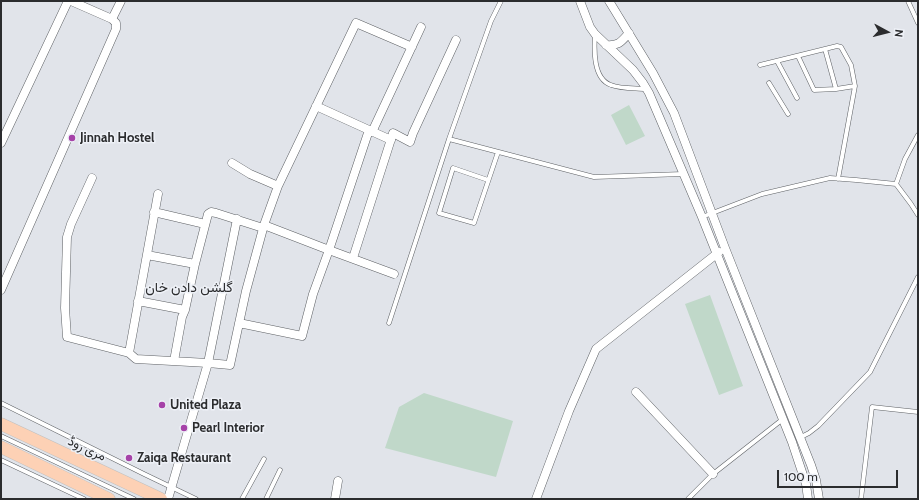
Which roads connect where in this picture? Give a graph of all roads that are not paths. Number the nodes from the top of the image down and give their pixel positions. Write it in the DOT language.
graph roads {
  1 [pos="69,1"];
  2 [pos="94,1"];
  3 [pos="121,1"];
  4 [pos="501,1"];
  5 [pos="580,1"];
  6 [pos="609,1"];
  7 [pos="908,1"];
  8 [pos="90,10"];
  9 [pos="112,19"];
  10 [pos="918,23"];
  11 [pos="421,27"];
  12 [pos="629,33"];
  13 [pos="595,34"];
  14 [pos="456,40"];
  15 [pos="606,45"];
  16 [pos="412,47"];
  17 [pos="825,49"];
  18 [pos="798,56"];
  19 [pos="777,61"];
  20 [pos="760,65"];
  21 [pos="769,83"];
  22 [pos="660,86"];
  23 [pos="856,86"];
  24 [pos="836,89"];
  25 [pos="648,91"];
  26 [pos="797,98"];
  27 [pos="316,106"];
  28 [pos="788,114"];
  29 [pos="371,131"];
  30 [pos="918,135"];
  31 [pos="449,139"];
  32 [pos="391,140"];
  33 [pos="1,143"];
  34 [pos="498,152"];
  35 [pos="232,163"];
  36 [pos="683,174"];
  37 [pos="92,178"];
  38 [pos="838,179"];
  39 [pos="488,180"];
  40 [pos="896,184"];
  41 [pos="278,186"];
  42 [pos="158,194"];
  43 [pos="154,212"];
  44 [pos="711,213"];
  45 [pos="918,215"];
  46 [pos="702,217"];
  47 [pos="237,219"];
  48 [pos="205,224"];
  49 [pos="264,226"];
  50 [pos="725,248"];
  51 [pos="329,250"];
  52 [pos="147,255"];
  53 [pos="716,255"];
  54 [pos="353,258"];
  55 [pos="195,264"];
  56 [pos="394,274"];
  57 [pos="918,277"];
  58 [pos="1,290"];
  59 [pos="138,301"];
  60 [pos="185,310"];
  61 [pos="239,323"];
  62 [pos="388,323"];
  63 [pos="129,353"];
  64 [pos="174,361"];
  65 [pos="208,363"];
  66 [pos="636,392"];
  67 [pos="1,402"];
  68 [pos="918,412"];
  69 [pos="783,419"];
  70 [pos="1,424"];
  71 [pos="1,436"];
  72 [pos="800,438"];
  73 [pos="792,442"];
  74 [pos="1,447"];
  75 [pos="264,459"];
  76 [pos="1,460"];
  77 [pos="280,470"];
  78 [pos="713,474"];
  79 [pos="338,481"];
  80 [pos="171,488"];
  81 [pos="689,498"];
  82 [pos="84,499"];
  83 [pos="109,499"];
  84 [pos="134,499"];
  85 [pos="161,499"];
  86 [pos="168,499"];
  87 [pos="196,499"];
  88 [pos="242,499"];
  89 [pos="266,499"];
  90 [pos="335,499"];
  91 [pos="536,499"];
  92 [pos="808,499"];
  93 [pos="818,499"];
  94 [pos="861,499"];
  1 -- 8 [label="street"];
  1 -- 33 [label="street"];
  2 -- 8 [label="street"];
  3 -- 9 [label="street"];
  4 -- 31 [label="lane"];
  5 -- 13 [label="street"];
  6 -- 12 [label="street"];
  7 -- 10 [label="lane"];
  8 -- 9 [label="street"];
  9 -- 58 [label="street"];
  11 -- 16 [label="street"];
  12 -- 15 [label="street"];
  12 -- 22 [label="street"];
  13 -- 15 [label="street"];
  13 -- 25 [label="lane"];
  14 -- 32 [label="street"];
  15 -- 25 [label="street"];
  16 -- 27 [label="street"];
  16 -- 29 [label="street"];
  17 -- 18 [label="lane"];
  17 -- 23 [label="lane"];
  17 -- 24 [label="lane"];
  18 -- 19 [label="lane"];
  18 -- 24 [label="lane"];
  19 -- 20 [label="lane"];
  19 -- 26 [label="lane"];
  21 -- 28 [label="lane"];
  22 -- 25 [label="street"];
  22 -- 44 [label="street"];
  23 -- 24 [label="lane"];
  23 -- 38 [label="lane"];
  25 -- 36 [label="street"];
  27 -- 29 [label="street"];
  27 -- 41 [label="street"];
  29 -- 32 [label="street"];
  29 -- 51 [label="street"];
  30 -- 40 [label="lane"];
  31 -- 34 [label="lane"];
  31 -- 62 [label="lane"];
  32 -- 54 [label="street"];
  34 -- 36 [label="lane"];
  34 -- 39 [label="lane"];
  35 -- 41 [label="street"];
  36 -- 46 [label="street"];
  37 -- 63 [label="street"];
  38 -- 40 [label="lane"];
  38 -- 44 [label="lane"];
  39 -- 39 [label="lane"];
  40 -- 45 [label="lane"];
  41 -- 49 [label="street"];
  42 -- 43 [label="street"];
  43 -- 48 [label="street"];
  43 -- 52 [label="street"];
  44 -- 46 [label="lane"];
  44 -- 50 [label="street"];
  46 -- 53 [label="street"];
  47 -- 48 [label="street"];
  47 -- 49 [label="street"];
  47 -- 65 [label="street"];
  48 -- 55 [label="street"];
  49 -- 51 [label="street"];
  49 -- 61 [label="street"];
  50 -- 53 [label="street"];
  50 -- 72 [label="street"];
  51 -- 54 [label="street"];
  51 -- 61 [label="street"];
  52 -- 55 [label="street"];
  52 -- 59 [label="street"];
  53 -- 69 [label="street"];
  53 -- 91 [label="street"];
  54 -- 56 [label="street"];
  55 -- 60 [label="street"];
  57 -- 72 [label="lane"];
  59 -- 60 [label="street"];
  59 -- 63 [label="street"];
  60 -- 64 [label="street"];
  61 -- 65 [label="street"];
  63 -- 64 [label="street"];
  64 -- 65 [label="street"];
  65 -- 80 [label="street"];
  66 -- 78 [label="street"];
  67 -- 80 [label="lane"];
  68 -- 94 [label="lane"];
  69 -- 73 [label="street"];
  69 -- 78 [label="lane"];
  70 -- 85 [label="main road, مری روڈ"];
  71 -- 84 [label="lane"];
  72 -- 73 [label="lane"];
  72 -- 93 [label="street"];
  73 -- 92 [label="street"];
  74 -- 83 [label="main road"];
  75 -- 88 [label="lane"];
  76 -- 82 [label="lane"];
  77 -- 89 [label="lane"];
  78 -- 81 [label="lane"];
  79 -- 90 [label="street"];
  80 -- 86 [label="street"];
  80 -- 87 [label="lane"];
}
